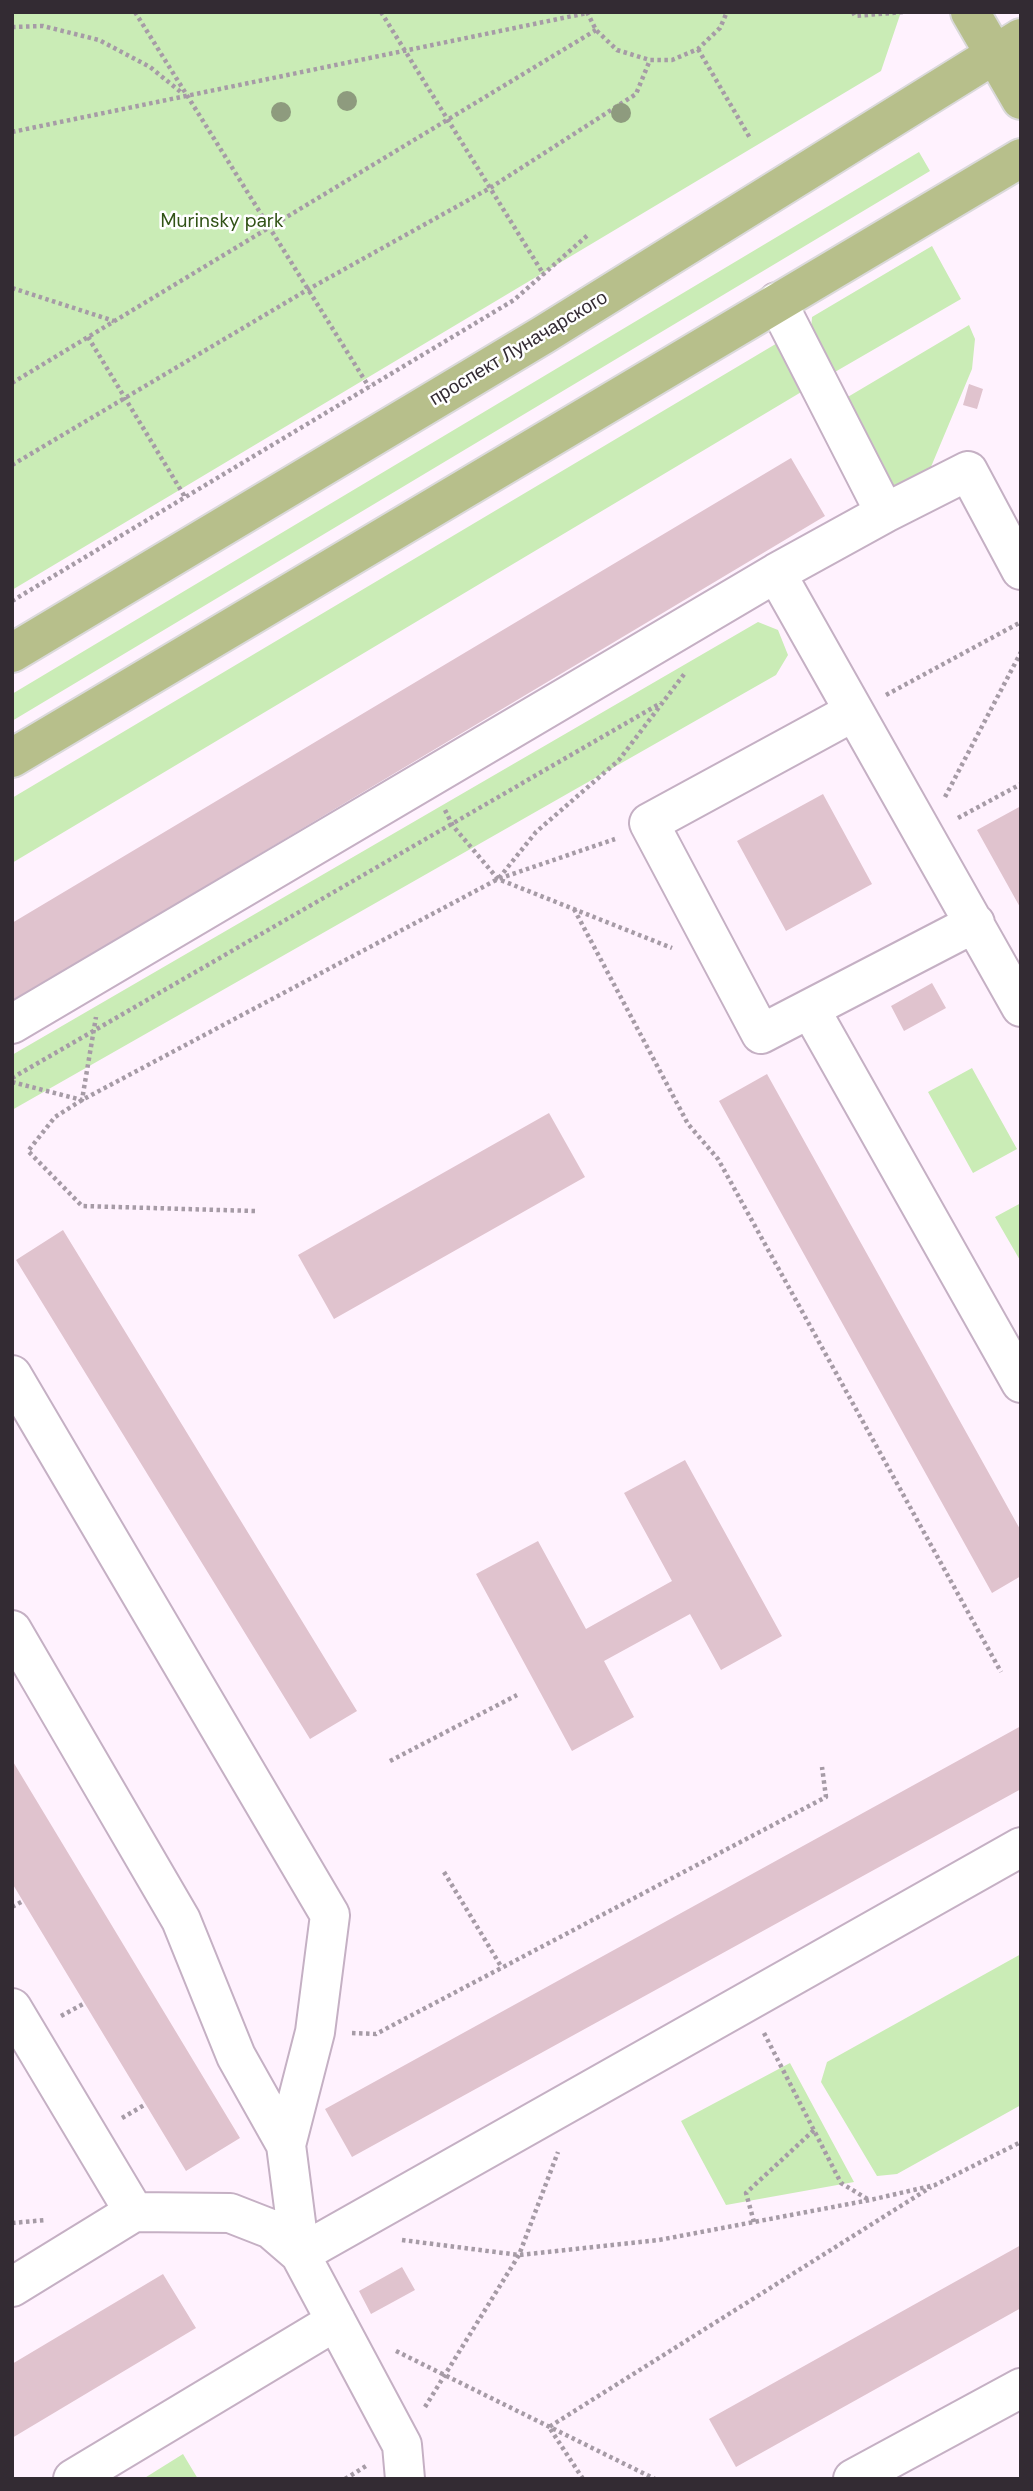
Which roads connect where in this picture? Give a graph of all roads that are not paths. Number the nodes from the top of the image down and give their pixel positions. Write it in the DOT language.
graph roads {
  1 [pos="970,12"];
  2 [pos="1007,46"];
  3 [pos="1021,100"];
  4 [pos="1021,158"];
  5 [pos="778,302"];
  6 [pos="885,513"];
  7 [pos="1021,570"];
  8 [pos="776,573"];
  9 [pos="12,653"];
  10 [pos="853,712"];
  11 [pos="12,758"];
  12 [pos="975,923"];
  13 [pos="1021,1007"];
  14 [pos="810,1009"];
  15 [pos="12,1024"];
  16 [pos="12,1375"];
  17 [pos="1021,1383"];
  18 [pos="12,1630"];
  19 [pos="1021,1847"];
  20 [pos="12,2008"];
  21 [pos="286,2145"];
  22 [pos="134,2212"];
  23 [pos="300,2254"];
  24 [pos="12,2287"];
  25 [pos="336,2321"];
  26 [pos="1021,2388"];
  27 [pos="403,2462"];
  28 [pos="73,2479"];
  29 [pos="853,2479"];
  1 -- 2 [label="main road"];
  2 -- 3 [label="main road"];
  2 -- 9 [label="main road, проспект Луначарского"];
  4 -- 5 [label="main road"];
  5 -- 6 [label="lane"];
  5 -- 11 [label="main road"];
  6 -- 7 [label="lane"];
  6 -- 8 [label="lane"];
  8 -- 10 [label="lane"];
  8 -- 15 [label="lane"];
  10 -- 12 [label="lane"];
  10 -- 14 [label="lane"];
  12 -- 13 [label="lane"];
  12 -- 14 [label="lane"];
  14 -- 17 [label="lane"];
  16 -- 21 [label="lane"];
  18 -- 21 [label="lane"];
  19 -- 23 [label="lane"];
  20 -- 22 [label="lane"];
  21 -- 23 [label="lane"];
  22 -- 23 [label="lane"];
  22 -- 24 [label="lane"];
  23 -- 25 [label="lane"];
  25 -- 27 [label="lane"];
  25 -- 28 [label="lane"];
  26 -- 29 [label="lane"];
}
